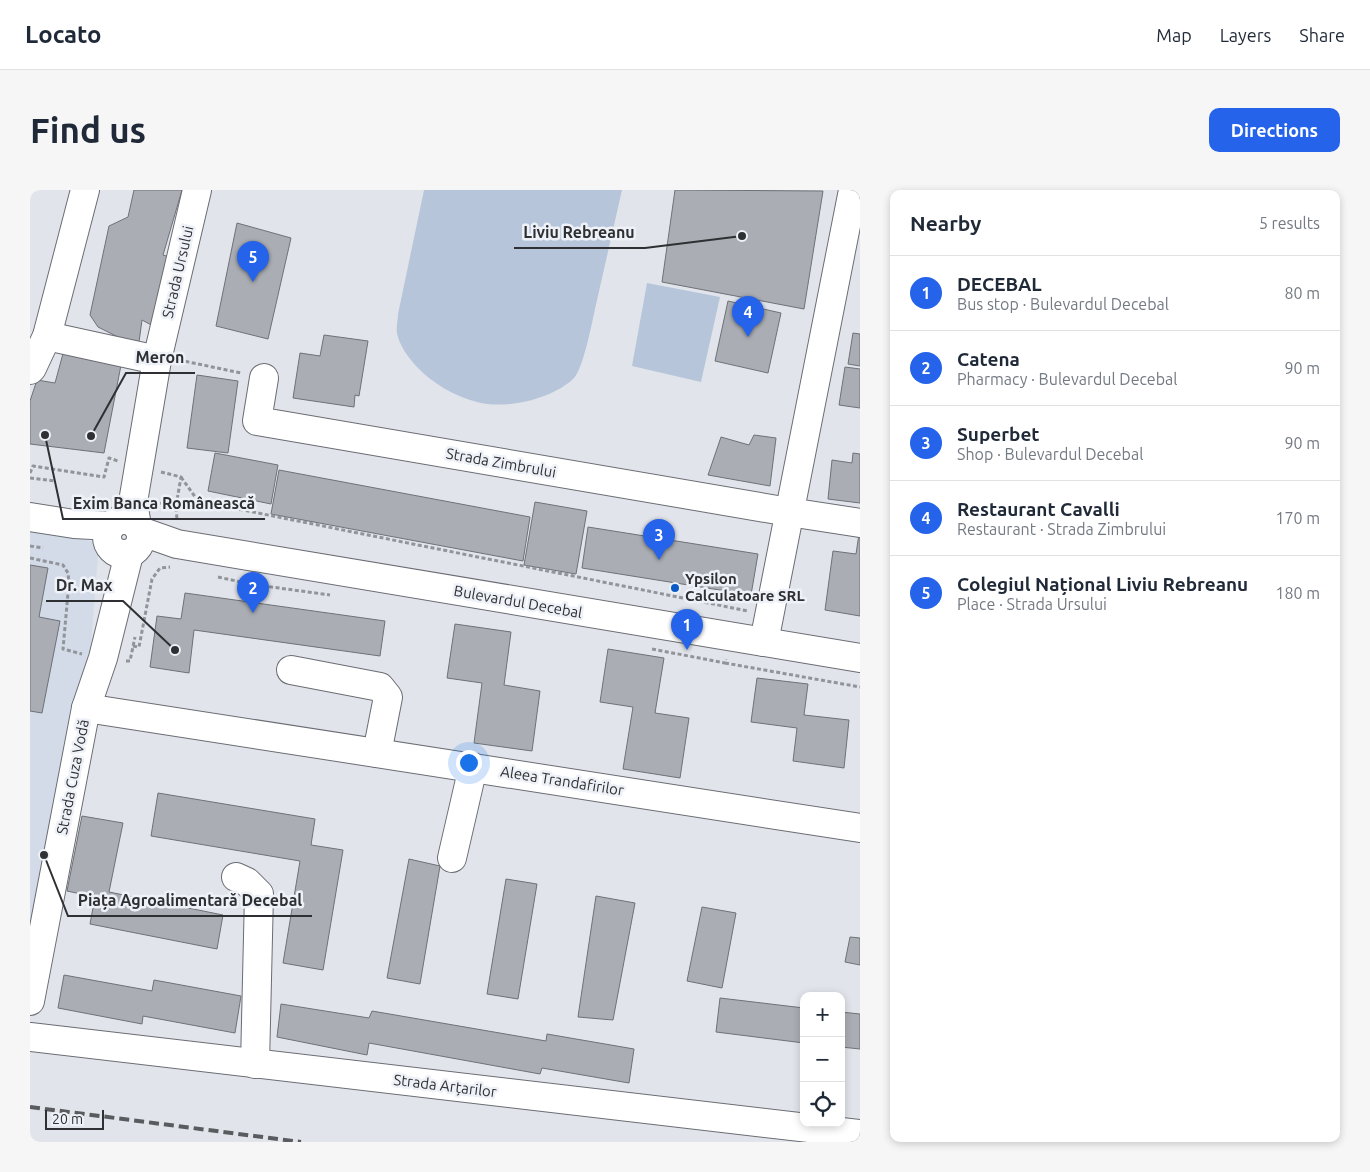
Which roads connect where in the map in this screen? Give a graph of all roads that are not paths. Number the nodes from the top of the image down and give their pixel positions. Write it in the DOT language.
graph roads {
  1 [pos="85,190"];
  2 [pos="197,190"];
  3 [pos="853,190"];
  4 [pos="47,336"];
  5 [pos="158,358"];
  6 [pos="30,370"];
  7 [pos="264,378"];
  8 [pos="789,512"];
  9 [pos="30,517"];
  10 [pos="860,523"];
  11 [pos="125,533"];
  12 [pos="764,642"];
  13 [pos="860,658"];
  14 [pos="291,670"];
  15 [pos="87,704"];
  16 [pos="377,753"];
  17 [pos="472,768"];
  18 [pos="860,828"];
  19 [pos="452,858"];
  20 [pos="236,877"];
  21 [pos="30,1001"];
  22 [pos="30,1037"];
  23 [pos="255,1064"];
  24 [pos="860,1134"];
  1 -- 4 [label="street"];
  2 -- 5 [label="street, Strada Ursului"];
  3 -- 8 [label="street"];
  4 -- 5 [label="street"];
  4 -- 6 [label="street"];
  5 -- 11 [label="street, Strada Ursului"];
  7 -- 8 [label="street, Strada Zimbrului"];
  8 -- 10 [label="street"];
  8 -- 12 [label="street"];
  9 -- 11 [label="street, Bulevardul Decebal"];
  11 -- 12 [label="street, Bulevardul Decebal"];
  11 -- 15 [label="street, Strada Cuza Vodă"];
  11 -- 15 [label="street, Strada Cuza Vodă"];
  12 -- 13 [label="street, Bulevardul Decebal"];
  14 -- 16 [label="street"];
  15 -- 16 [label="street, Aleea Trandafirilor"];
  15 -- 21 [label="street, Strada Cuza Vodă"];
  16 -- 17 [label="street, Aleea Trandafirilor"];
  17 -- 18 [label="street, Aleea Trandafirilor"];
  17 -- 19 [label="street"];
  20 -- 23 [label="street"];
  22 -- 23 [label="street, Strada Arțarilor"];
  23 -- 24 [label="street, Strada Arțarilor"];
}
